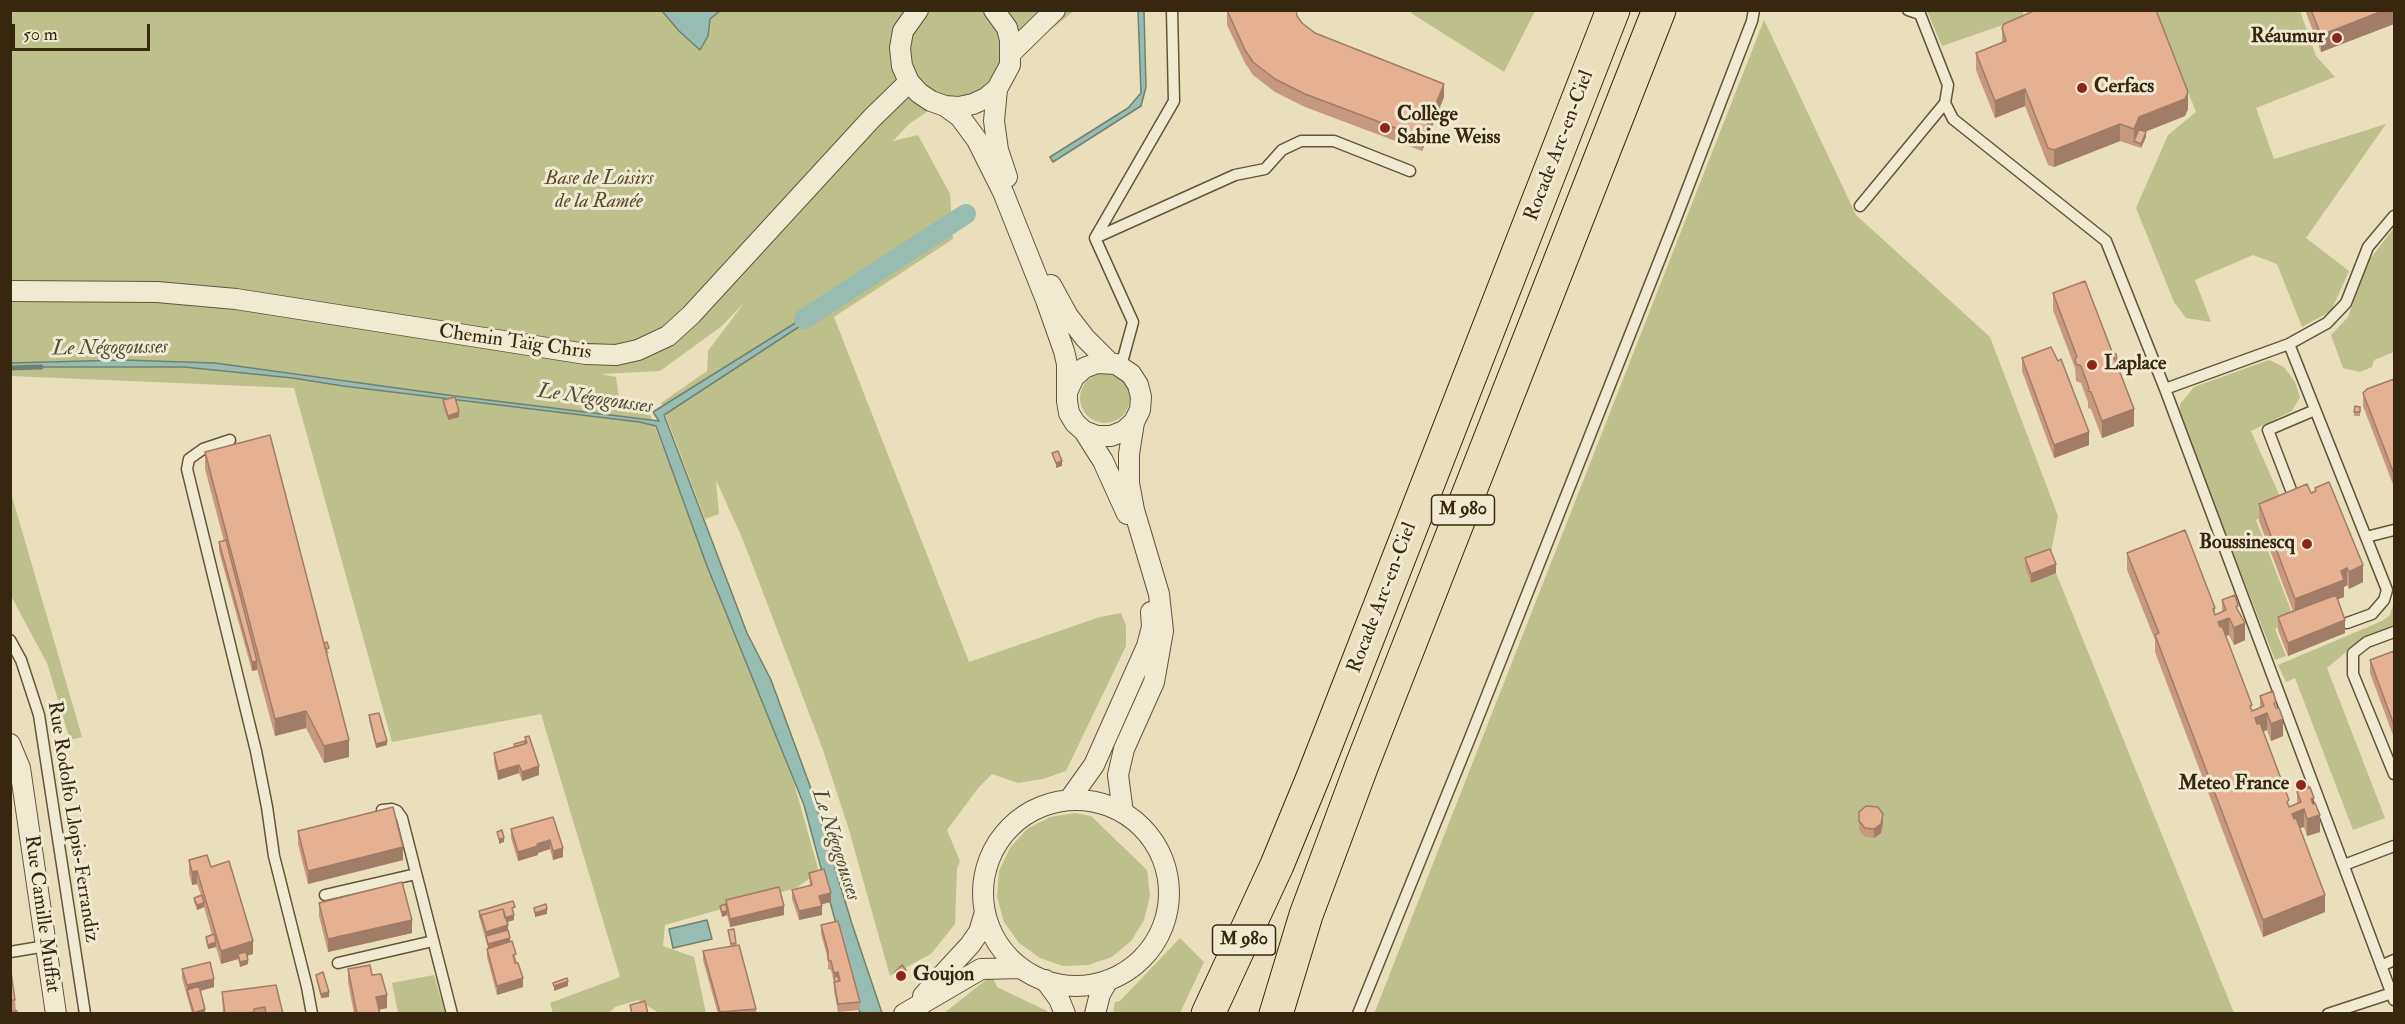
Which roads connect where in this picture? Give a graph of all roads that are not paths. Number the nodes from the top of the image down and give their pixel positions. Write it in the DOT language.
graph roads {
  1 [pos="918,10"];
  2 [pos="994,10"];
  3 [pos="1056,10"];
  4 [pos="1172,10"];
  5 [pos="1613,10"];
  6 [pos="1659,10"];
  7 [pos="1754,10"];
  8 [pos="1908,10"];
  9 [pos="1012,52"];
  10 [pos="909,82"];
  11 [pos="997,89"];
  12 [pos="1945,103"];
  13 [pos="945,106"];
  14 [pos="1410,171"];
  15 [pos="1007,190"];
  16 [pos="1860,206"];
  17 [pos="2394,216"];
  18 [pos="1095,238"];
  19 [pos="10,291"];
  20 [pos="2289,344"];
  21 [pos="1115,365"];
  22 [pos="2165,389"];
  23 [pos="1068,390"];
  24 [pos="2315,410"];
  25 [pos="1134,422"];
  26 [pos="1084,431"];
  27 [pos="231,440"];
  28 [pos="2291,490"];
  29 [pos="2394,530"];
  30 [pos="2366,537"];
  31 [pos="2347,623"];
  32 [pos="2394,632"];
  33 [pos="10,640"];
  34 [pos="10,744"];
  35 [pos="2394,774"];
  36 [pos="1070,800"];
  37 [pos="1123,813"];
  38 [pos="368,814"];
  39 [pos="2394,846"];
  40 [pos="2344,865"];
  41 [pos="416,874"];
  42 [pos="325,895"];
  43 [pos="985,912"];
  44 [pos="433,941"];
  45 [pos="46,946"];
  46 [pos="10,952"];
  47 [pos="2394,960"];
  48 [pos="338,963"];
  49 [pos="2381,966"];
  50 [pos="1021,968"];
  51 [pos="1108,980"];
  52 [pos="1045,981"];
  53 [pos="2393,996"];
  54 [pos="906,1012"];
  55 [pos="56,1014"];
  56 [pos="85,1014"];
  57 [pos="312,1014"];
  58 [pos="452,1014"];
  59 [pos="1065,1014"];
  60 [pos="1095,1014"];
  61 [pos="1208,1014"];
  62 [pos="1276,1014"];
  63 [pos="1358,1014"];
  64 [pos="2328,1014"];
  1 -- 10 [label="street"];
  2 -- 9 [label="street"];
  3 -- 9 [label="street"];
  4 -- 18 [label="lane"];
  5 -- 61 [label="highway, Rocade Arc-en-Ciel / M 980"];
  6 -- 62 [label="highway, M 980"];
  7 -- 63 [label="lane"];
  8 -- 12 [label="lane"];
  9 -- 11 [label="street"];
  10 -- 13 [label="street"];
  10 -- 19 [label="street, Chemin Taïg Chris"];
  11 -- 13 [label="street"];
  11 -- 15 [label="street"];
  12 -- 16 [label="lane"];
  12 -- 22 [label="lane"];
  13 -- 15 [label="street"];
  14 -- 18 [label="lane"];
  15 -- 21 [label="street"];
  15 -- 23 [label="street"];
  17 -- 20 [label="lane"];
  18 -- 21 [label="lane"];
  20 -- 22 [label="lane"];
  20 -- 24 [label="lane"];
  21 -- 23 [label="street"];
  21 -- 25 [label="street"];
  22 -- 40 [label="lane"];
  23 -- 26 [label="street"];
  24 -- 28 [label="lane"];
  24 -- 30 [label="lane"];
  25 -- 26 [label="street"];
  25 -- 37 [label="street"];
  26 -- 36 [label="street"];
  27 -- 57 [label="lane"];
  29 -- 30 [label="lane"];
  30 -- 31 [label="lane"];
  32 -- 35 [label="lane"];
  33 -- 56 [label="lane, Rue Rodolfo Llopis-Ferrandiz"];
  34 -- 45 [label="street, Rue Camille Muffat"];
  36 -- 37 [label="street"];
  36 -- 43 [label="street"];
  37 -- 51 [label="street"];
  38 -- 41 [label="lane"];
  39 -- 40 [label="lane"];
  40 -- 49 [label="lane"];
  41 -- 42 [label="lane"];
  41 -- 44 [label="lane"];
  43 -- 50 [label="street"];
  43 -- 54 [label="street"];
  44 -- 48 [label="lane"];
  44 -- 58 [label="lane"];
  45 -- 46 [label="lane"];
  45 -- 55 [label="street, Rue Camille Muffat"];
  47 -- 49 [label="lane"];
  49 -- 53 [label="lane"];
  50 -- 52 [label="street"];
  50 -- 54 [label="street"];
  51 -- 52 [label="street"];
  51 -- 60 [label="street"];
  52 -- 59 [label="street"];
  53 -- 64 [label="lane"];
}
